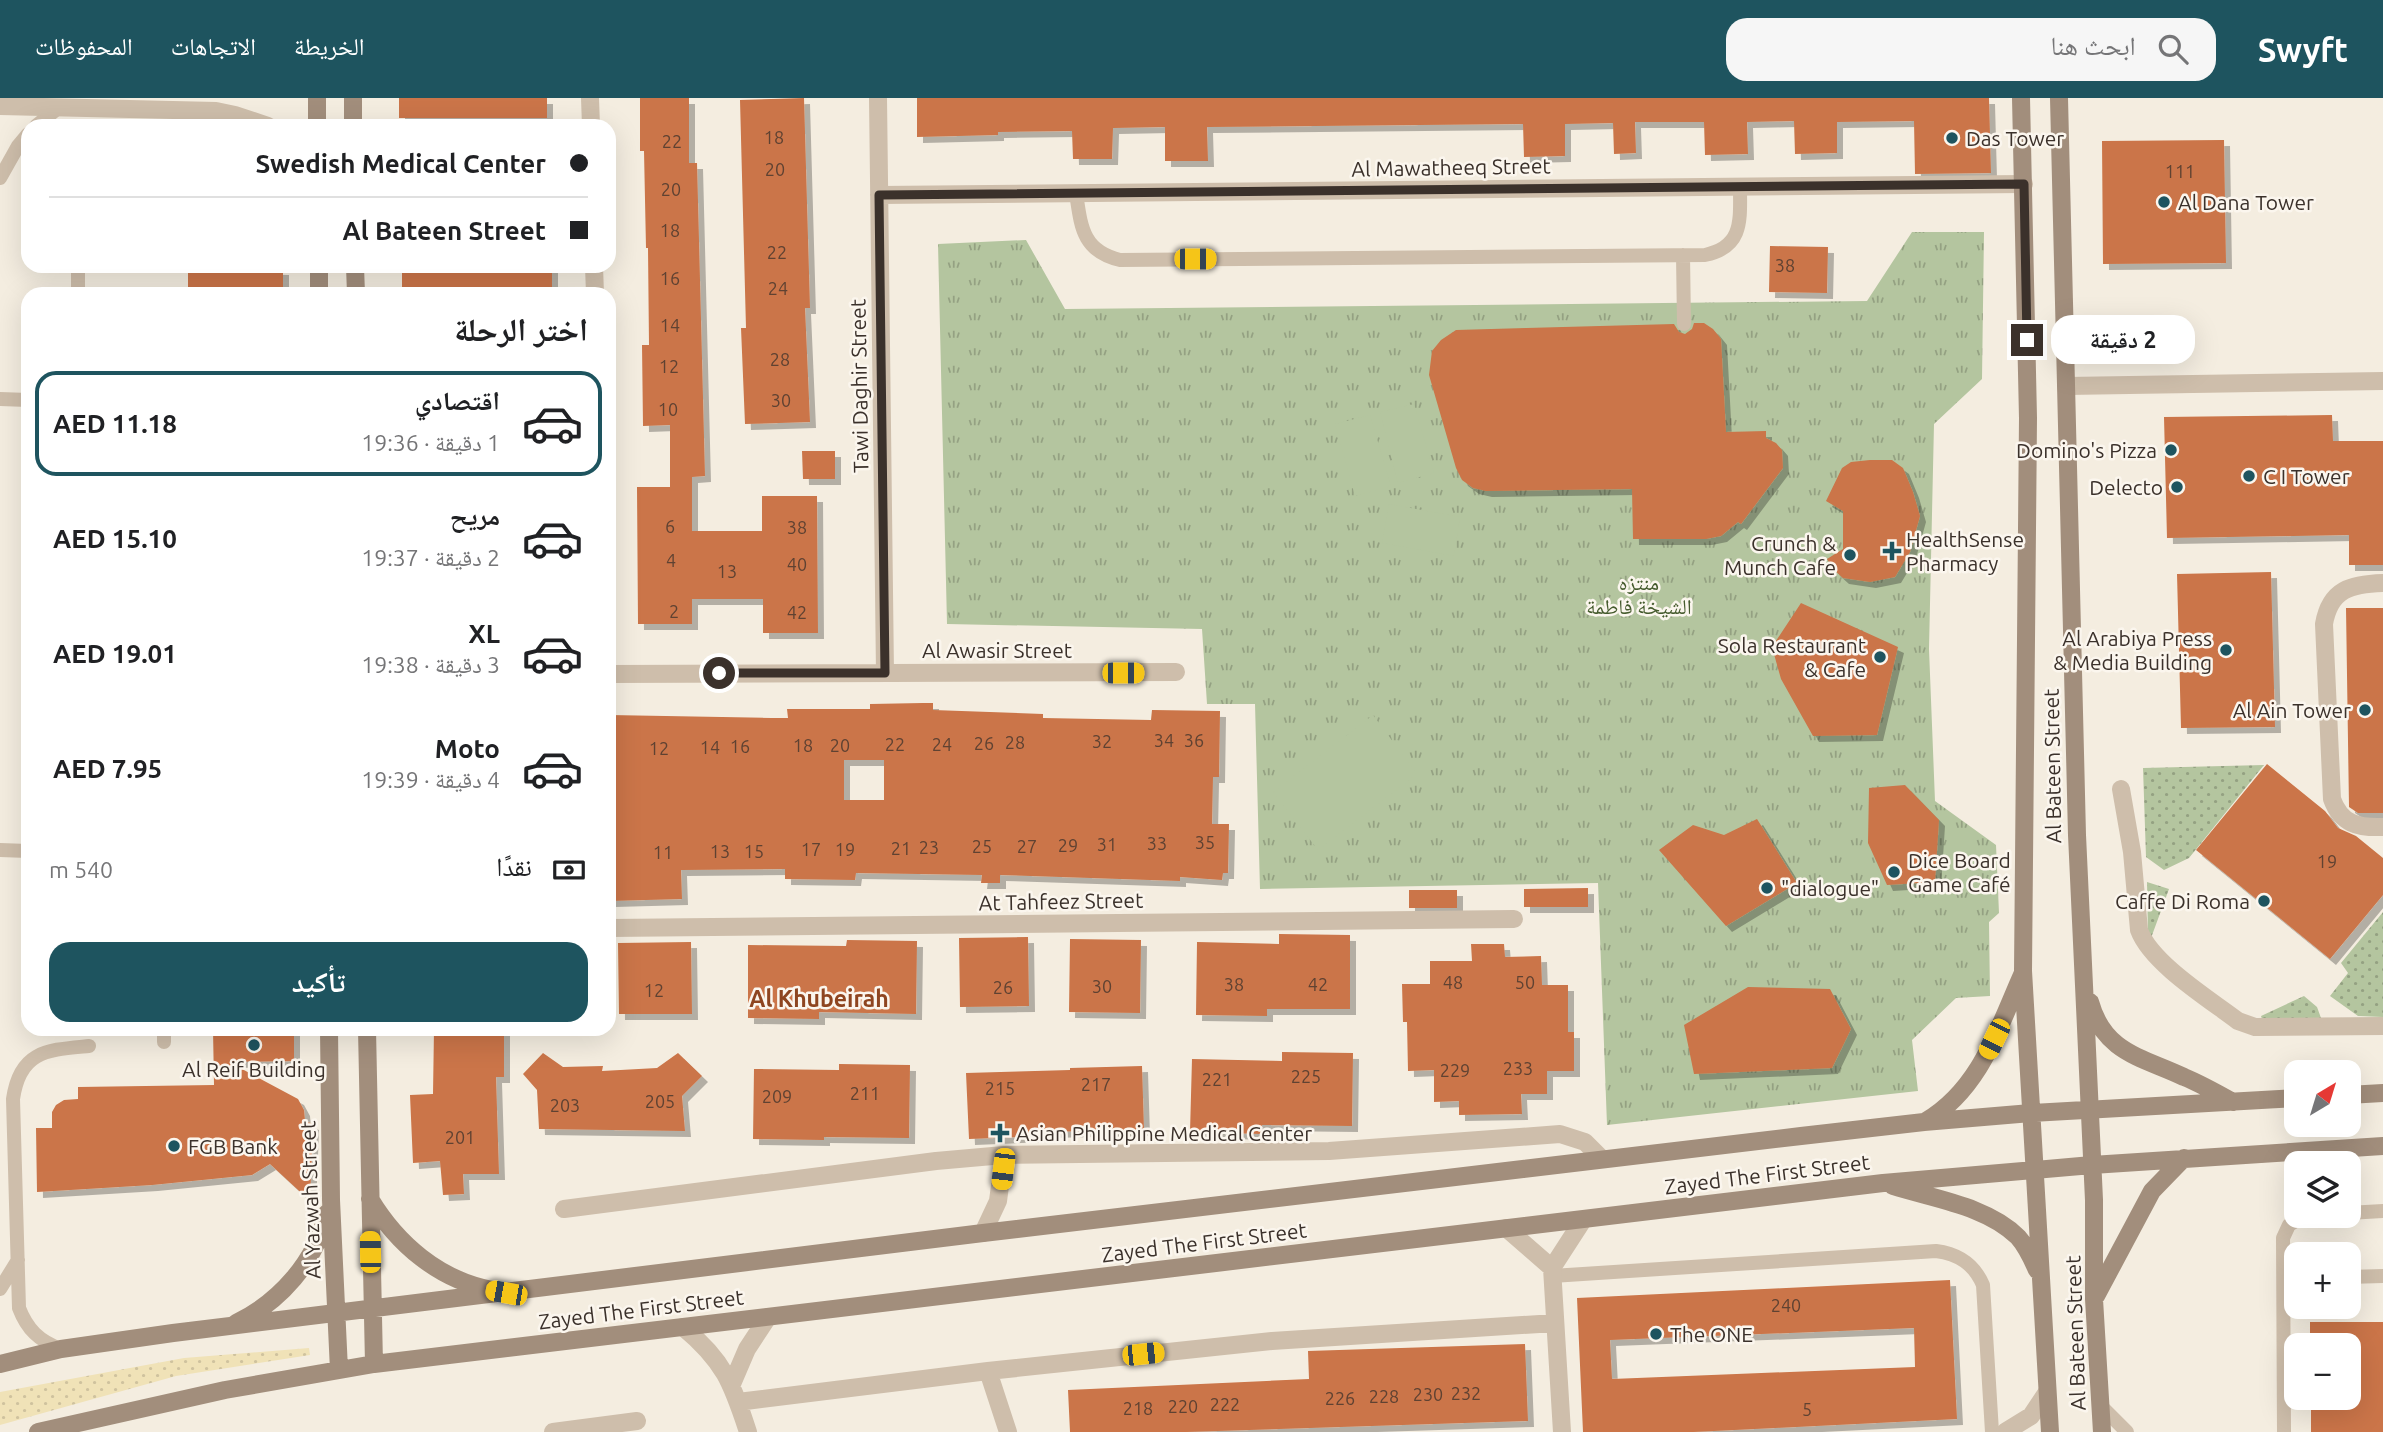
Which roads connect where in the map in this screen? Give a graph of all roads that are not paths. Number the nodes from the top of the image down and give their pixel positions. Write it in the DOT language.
graph roads {
  1 [pos="317,98"];
  2 [pos="353,98"];
  3 [pos="590,98"];
  4 [pos="878,98"];
  5 [pos="2021,98"];
  6 [pos="2059,98"];
  7 [pos="104,103"];
  8 [pos="0,106"];
  9 [pos="58,108"];
  10 [pos="45,119"];
  11 [pos="250,119"];
  12 [pos="317,119"];
  13 [pos="353,119"];
  14 [pos="591,119"];
  15 [pos="21,144"];
  16 [pos="0,178"];
  17 [pos="2024,184"];
  18 [pos="1740,187"];
  19 [pos="1076,193"];
  20 [pos="879,195"];
  21 [pos="1683,255"];
  22 [pos="1684,324"];
  23 [pos="2383,381"];
  24 [pos="2066,386"];
  25 [pos="0,398"];
  26 [pos="21,400"];
  27 [pos="2383,583"];
  28 [pos="885,673"];
  29 [pos="1176,673"];
  30 [pos="616,674"];
  31 [pos="2121,789"];
  32 [pos="2383,827"];
  33 [pos="0,850"];
  34 [pos="21,850"];
  35 [pos="1514,919"];
  36 [pos="616,928"];
  37 [pos="2023,971"];
  38 [pos="2082,971"];
  39 [pos="2383,1026"];
  40 [pos="329,1036"];
  41 [pos="367,1036"];
  42 [pos="89,1046"];
  43 [pos="2383,1093"];
  44 [pos="2361,1094"];
  45 [pos="2284,1099"];
  46 [pos="2233,1102"];
  47 [pos="2089,1109"];
  48 [pos="2031,1113"];
  49 [pos="1924,1122"];
  50 [pos="2383,1146"];
  51 [pos="1004,1155"];
  52 [pos="2184,1158"];
  53 [pos="1602,1159"];
  54 [pos="2092,1165"];
  55 [pos="2035,1170"];
  56 [pos="1883,1183"];
  57 [pos="369,1198"];
  58 [pos="331,1200"];
  59 [pos="564,1209"];
  60 [pos="2383,1211"];
  61 [pos="2361,1212"];
  62 [pos="1583,1220"];
  63 [pos="1506,1228"];
  64 [pos="2287,1228"];
  65 [pos="983,1233"];
  66 [pos="2284,1250"];
  67 [pos="19,1259"];
  68 [pos="1552,1272"];
  69 [pos="2383,1276"];
  70 [pos="2361,1277"];
  71 [pos="2041,1279"];
  72 [pos="0,1289"];
  73 [pos="506,1293"];
  74 [pos="2094,1299"];
  75 [pos="372,1309"];
  76 [pos="336,1313"];
  77 [pos="2284,1316"];
  78 [pos="768,1317"];
  79 [pos="1555,1323"];
  80 [pos="682,1327"];
  81 [pos="223,1329"];
  82 [pos="61,1349"];
  83 [pos="0,1364"];
  84 [pos="374,1364"];
  85 [pos="339,1370"];
  86 [pos="988,1371"];
  87 [pos="732,1384"];
  88 [pos="2047,1392"];
  89 [pos="738,1402"];
  90 [pos="2101,1406"];
  91 [pos="637,1421"];
  92 [pos="38,1432"];
  93 [pos="553,1432"];
  94 [pos="748,1432"];
  95 [pos="1008,1432"];
  96 [pos="1562,1432"];
  97 [pos="1992,1432"];
  98 [pos="2005,1432"];
  99 [pos="2050,1432"];
  100 [pos="2102,1432"];
  101 [pos="2127,1432"];
  102 [pos="2284,1432"];
  1 -- 12 [label="main road"];
  2 -- 13 [label="main road"];
  3 -- 14 [label="street"];
  4 -- 20 [label="street, Tawi Daghir Street"];
  5 -- 17 [label="main road, Al Bateen Street"];
  6 -- 24 [label="main road, Al Bateen Street"];
  7 -- 9 [label="street"];
  7 -- 11 [label="street"];
  8 -- 9 [label="street"];
  9 -- 10 [label="lane"];
  15 -- 16 [label="lane"];
  17 -- 18 [label="street, Al Mawatheeq Street"];
  17 -- 37 [label="main road, Al Bateen Street"];
  18 -- 19 [label="street, Al Mawatheeq Street"];
  18 -- 21 [label="lane"];
  19 -- 20 [label="street, Al Mawatheeq Street"];
  19 -- 21 [label="lane"];
  20 -- 28 [label="street, Tawi Daghir Street"];
  21 -- 22 [label="lane"];
  23 -- 24 [label="street"];
  24 -- 38 [label="main road, Al Bateen Street"];
  25 -- 26 [label="lane"];
  27 -- 32 [label="street"];
  28 -- 29 [label="street, Al Awasir Street"];
  28 -- 30 [label="street, Al Awasir Street"];
  31 -- 39 [label="street"];
  33 -- 34 [label="lane"];
  35 -- 36 [label="street, At Tahfeez Street"];
  37 -- 48 [label="main road, Al Bateen Street"];
  37 -- 49 [label="main road"];
  38 -- 46 [label="main road"];
  38 -- 47 [label="main road, Al Bateen Street"];
  40 -- 58 [label="main road, Al Yazwah Street"];
  41 -- 57 [label="main road"];
  42 -- 67 [label="lane"];
  43 -- 44 [label="main road"];
  45 -- 46 [label="main road, Zayed The First Street"];
  46 -- 47 [label="main road, Zayed The First Street"];
  47 -- 48 [label="main road, Zayed The First Street"];
  47 -- 54 [label="main road, Al Bateen Street"];
  48 -- 49 [label="main road, Zayed The First Street"];
  48 -- 55 [label="main road, Al Bateen Street"];
  49 -- 53 [label="main road, Zayed The First Street"];
  50 -- 52 [label="main road, Zayed The First Street"];
  51 -- 53 [label="street"];
  51 -- 59 [label="street"];
  51 -- 65 [label="street"];
  52 -- 54 [label="main road, Zayed The First Street"];
  52 -- 74 [label="main road"];
  53 -- 65 [label="main road, Zayed The First Street"];
  54 -- 55 [label="main road, Zayed The First Street"];
  54 -- 74 [label="main road, Al Bateen Street"];
  55 -- 56 [label="main road, Zayed The First Street"];
  55 -- 71 [label="main road, Al Bateen Street"];
  56 -- 62 [label="main road, Zayed The First Street"];
  56 -- 71 [label="main road"];
  57 -- 73 [label="main road"];
  57 -- 75 [label="main road"];
  58 -- 76 [label="main road, Al Yazwah Street"];
  58 -- 81 [label="main road"];
  60 -- 61 [label="lane"];
  62 -- 63 [label="main road, Zayed The First Street"];
  62 -- 68 [label="street"];
  63 -- 68 [label="street"];
  63 -- 78 [label="main road, Zayed The First Street"];
  64 -- 66 [label="lane"];
  65 -- 73 [label="main road, Zayed The First Street"];
  67 -- 72 [label="lane"];
  67 -- 82 [label="lane"];
  68 -- 79 [label="street"];
  68 -- 97 [label="lane"];
  69 -- 70 [label="lane"];
  71 -- 88 [label="main road, Al Bateen Street"];
  73 -- 75 [label="main road, Zayed The First Street"];
  74 -- 90 [label="main road, Al Bateen Street"];
  75 -- 76 [label="main road, Zayed The First Street"];
  75 -- 84 [label="main road"];
  76 -- 81 [label="main road, Zayed The First Street"];
  76 -- 85 [label="main road, Al Yazwah Street"];
  77 -- 102 [label="lane"];
  78 -- 80 [label="main road, Zayed The First Street"];
  78 -- 87 [label="street"];
  79 -- 86 [label="street"];
  79 -- 96 [label="street"];
  80 -- 84 [label="main road, Zayed The First Street"];
  80 -- 87 [label="street"];
  81 -- 82 [label="main road, Zayed The First Street"];
  82 -- 83 [label="main road, Zayed The First Street"];
  84 -- 85 [label="main road, Zayed The First Street"];
  85 -- 92 [label="main road, Zayed The First Street"];
  86 -- 89 [label="street"];
  86 -- 95 [label="street"];
  87 -- 89 [label="street"];
  88 -- 98 [label="street"];
  88 -- 99 [label="main road, Al Bateen Street"];
  89 -- 94 [label="street"];
  90 -- 100 [label="main road, Al Bateen Street"];
  90 -- 101 [label="lane"];
  91 -- 93 [label="street"];
}
